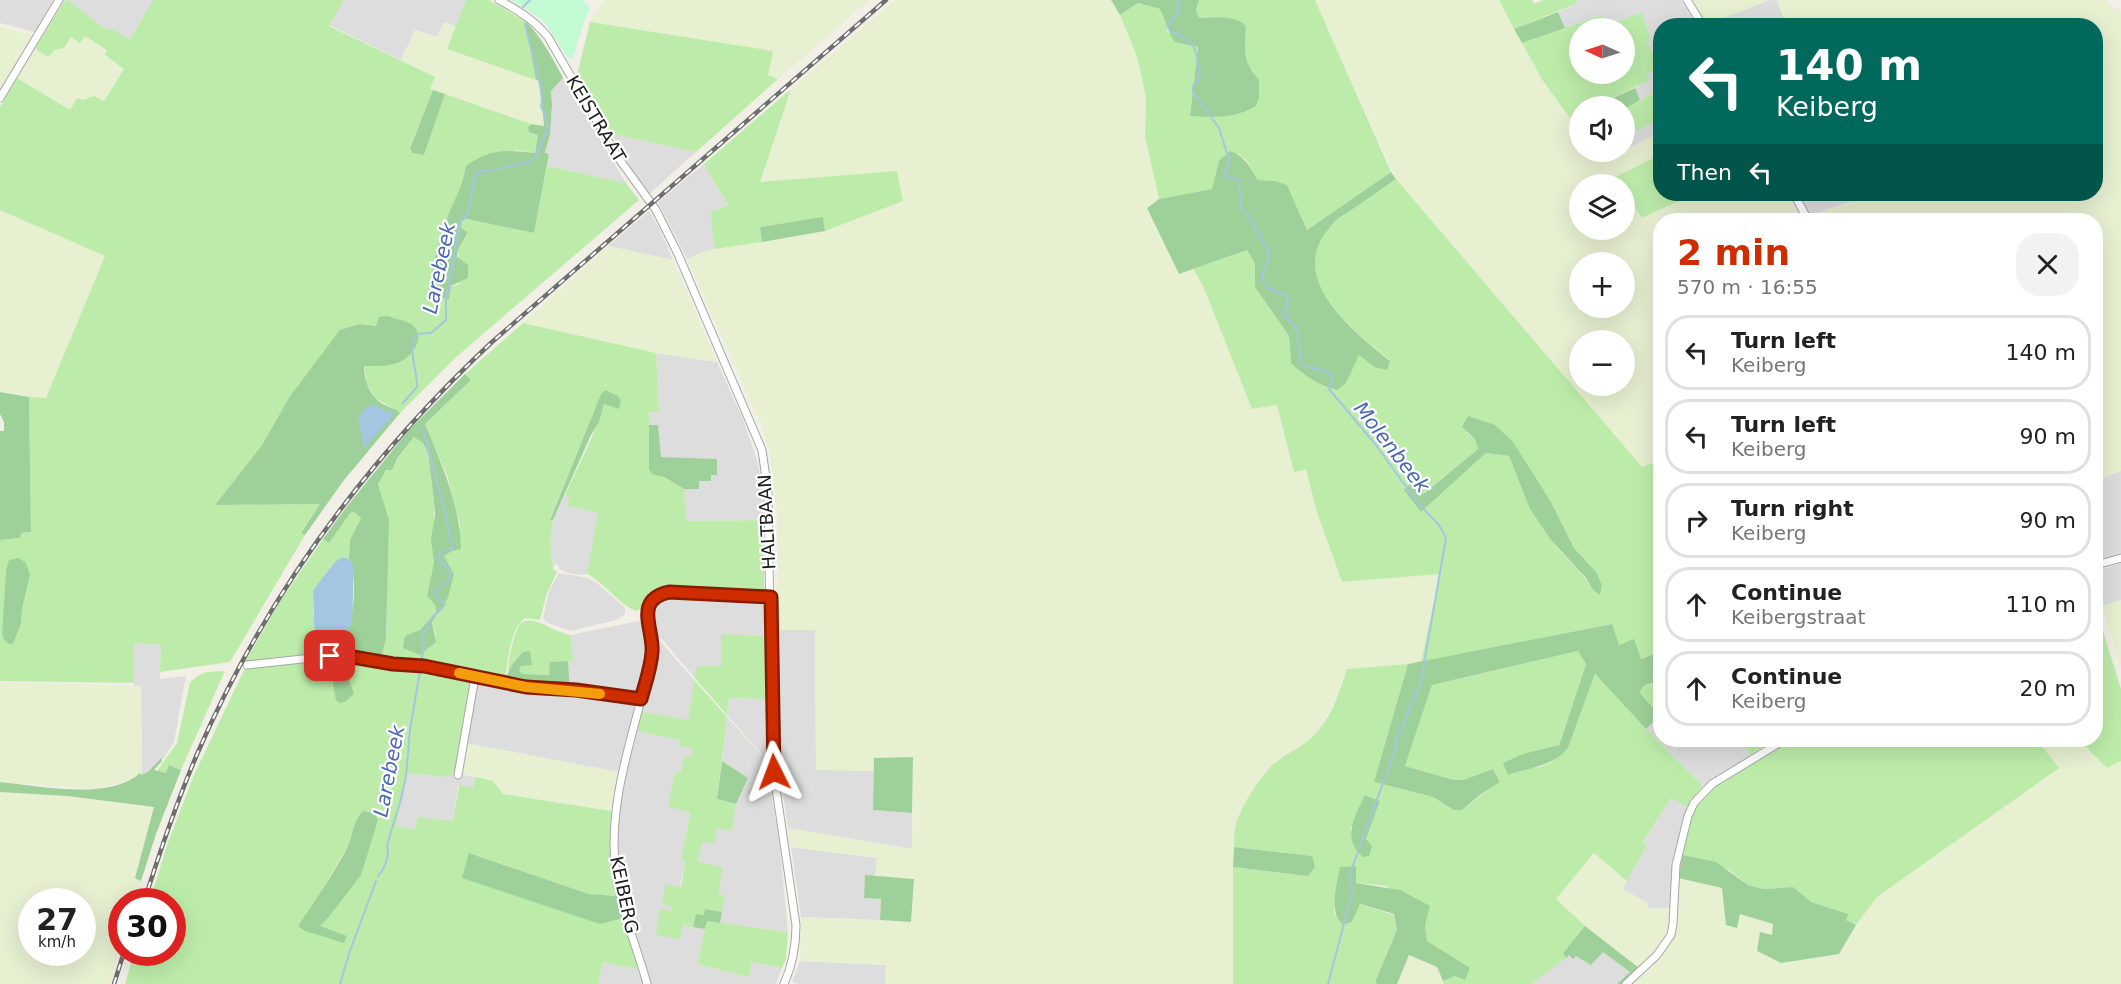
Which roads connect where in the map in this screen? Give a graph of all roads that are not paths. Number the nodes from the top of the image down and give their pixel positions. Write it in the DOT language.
graph roads {
  1 [pos="59,0"];
  2 [pos="499,0"];
  3 [pos="1687,0"];
  4 [pos="1698,18"];
  5 [pos="0,98"];
  6 [pos="678,254"];
  7 [pos="2121,558"];
  8 [pos="2103,564"];
  9 [pos="771,597"];
  10 [pos="247,665"];
  11 [pos="474,677"];
  12 [pos="641,699"];
  13 [pos="1773,747"];
  14 [pos="458,775"];
  15 [pos="647,984"];
  16 [pos="784,984"];
  17 [pos="1626,984"];
  1 -- 5 [label="street"];
  2 -- 6 [label="street, KEISTRAAT"];
  3 -- 4 [label="street"];
  6 -- 9 [label="street, HALTBAAN"];
  7 -- 8 [label="street"];
  9 -- 12 [label="street, KEIBERG"];
  9 -- 16 [label="street, HALTBAAN"];
  10 -- 11 [label="street"];
  11 -- 12 [label="street"];
  11 -- 14 [label="street"];
  12 -- 15 [label="street, KEIBERG"];
  13 -- 17 [label="street"];
}
